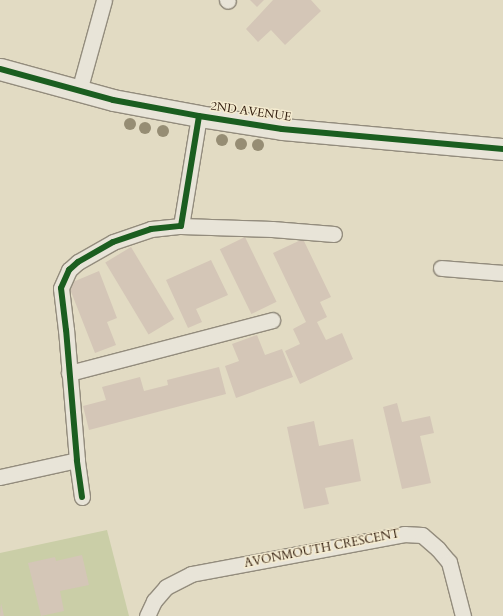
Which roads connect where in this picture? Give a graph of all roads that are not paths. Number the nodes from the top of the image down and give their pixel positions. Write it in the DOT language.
graph roads {
  1 [pos="104,0"];
  2 [pos="0,69"];
  3 [pos="79,91"];
  4 [pos="199,116"];
  5 [pos="503,149"];
  6 [pos="181,226"];
  7 [pos="334,234"];
  8 [pos="440,268"];
  9 [pos="503,273"];
  10 [pos="272,320"];
  11 [pos="69,373"];
  12 [pos="77,460"];
  13 [pos="0,477"];
  14 [pos="82,496"];
  15 [pos="147,616"];
  16 [pos="463,616"];
  1 -- 3 [label="street"];
  2 -- 3 [label="street, 2ND AVENUE"];
  3 -- 4 [label="street, 2ND AVENUE"];
  4 -- 5 [label="street, 2ND AVENUE"];
  4 -- 6 [label="street"];
  6 -- 7 [label="street"];
  6 -- 11 [label="street"];
  8 -- 9 [label="street"];
  10 -- 11 [label="street"];
  11 -- 12 [label="street"];
  12 -- 13 [label="street"];
  12 -- 14 [label="street"];
  15 -- 16 [label="street, AVONMOUTH CRESCENT"];
}
